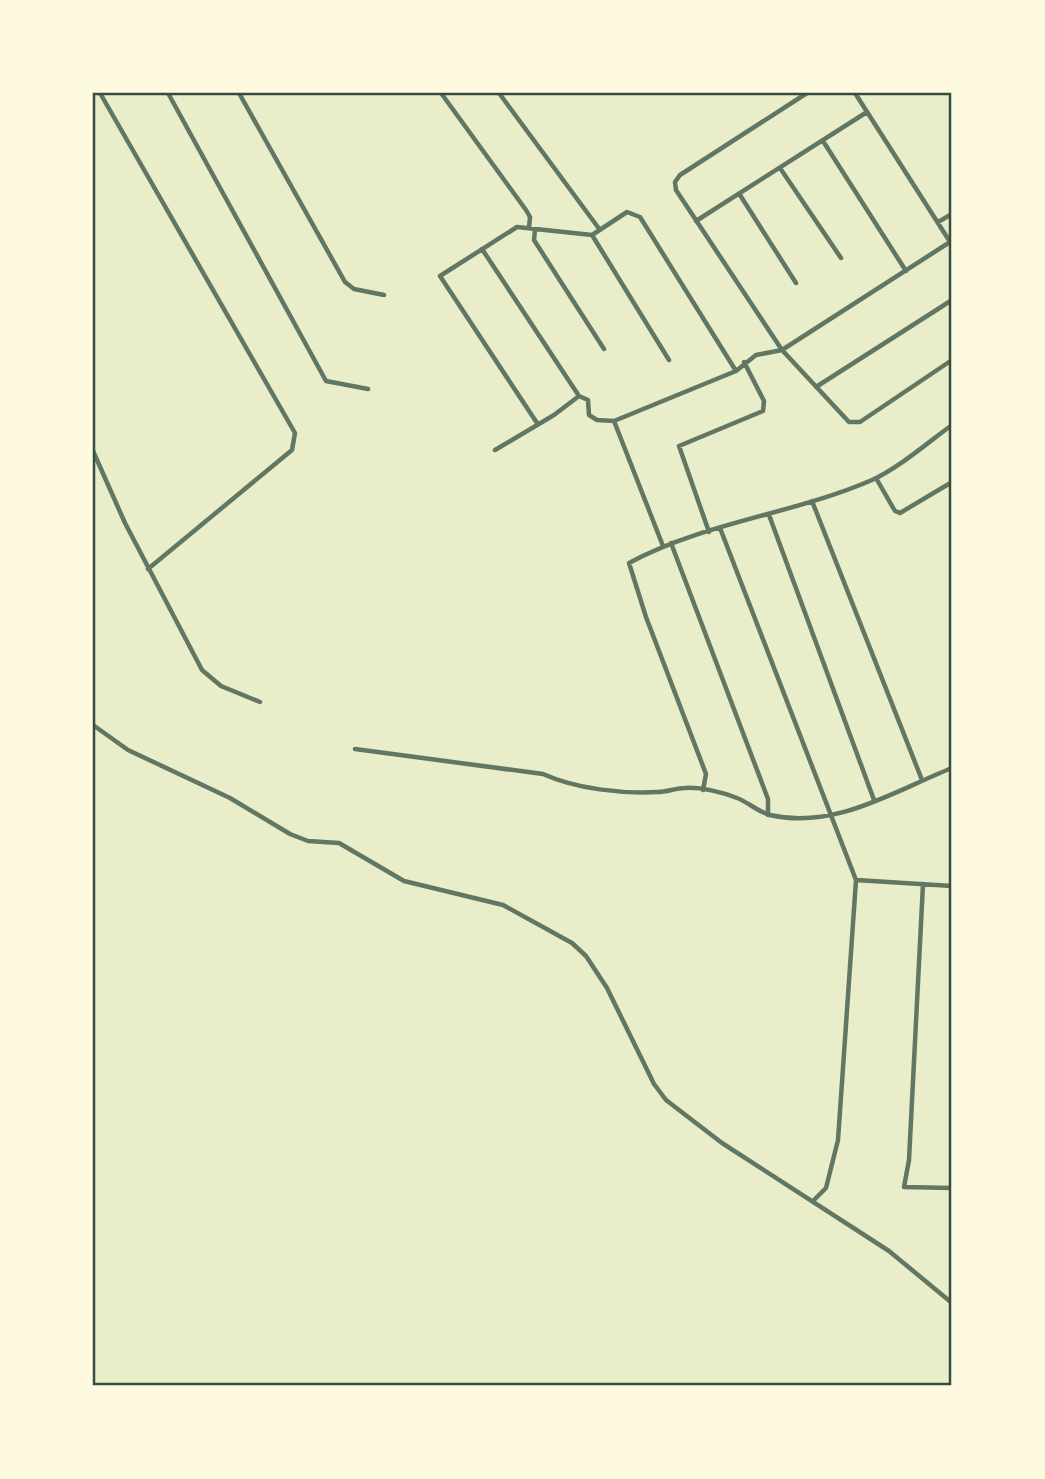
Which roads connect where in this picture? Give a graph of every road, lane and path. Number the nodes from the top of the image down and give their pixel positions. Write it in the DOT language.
graph roads {
  1 [pos="100,93"];
  2 [pos="168,93"];
  3 [pos="239,93"];
  4 [pos="441,93"];
  5 [pos="499,93"];
  6 [pos="807,93"];
  7 [pos="855,93"];
  8 [pos="867,112"];
  9 [pos="823,141"];
  10 [pos="780,168"];
  11 [pos="740,195"];
  12 [pos="952,214"];
  13 [pos="696,221"];
  14 [pos="938,222"];
  15 [pos="532,229"];
  16 [pos="600,230"];
  17 [pos="592,234"];
  18 [pos="951,243"];
  19 [pos="482,249"];
  20 [pos="841,258"];
  21 [pos="906,271"];
  22 [pos="796,283"];
  23 [pos="384,295"];
  24 [pos="952,300"];
  25 [pos="604,349"];
  26 [pos="782,350"];
  27 [pos="669,360"];
  28 [pos="952,360"];
  29 [pos="744,362"];
  30 [pos="736,371"];
  31 [pos="816,387"];
  32 [pos="368,390"];
  33 [pos="579,396"];
  34 [pos="614,421"];
  35 [pos="537,423"];
  36 [pos="952,425"];
  37 [pos="495,450"];
  38 [pos="93,451"];
  39 [pos="876,478"];
  40 [pos="952,482"];
  41 [pos="812,501"];
  42 [pos="769,515"];
  43 [pos="720,528"];
  44 [pos="709,532"];
  45 [pos="671,543"];
  46 [pos="663,546"];
  47 [pos="148,569"];
  48 [pos="260,702"];
  49 [pos="952,710"];
  50 [pos="952,720"];
  51 [pos="93,724"];
  52 [pos="355,749"];
  53 [pos="952,768"];
  54 [pos="922,780"];
  55 [pos="703,790"];
  56 [pos="874,800"];
  57 [pos="768,815"];
  58 [pos="832,817"];
  59 [pos="856,880"];
  60 [pos="923,884"];
  61 [pos="952,886"];
  62 [pos="952,1188"];
  63 [pos="814,1200"];
  64 [pos="952,1303"];
  1 -- 47 [label="street"];
  2 -- 32 [label="street"];
  3 -- 23 [label="street"];
  4 -- 15 [label="street"];
  5 -- 16 [label="street"];
  6 -- 13 [label="street"];
  7 -- 8 [label="street"];
  8 -- 9 [label="street"];
  8 -- 14 [label="street"];
  9 -- 10 [label="street"];
  9 -- 21 [label="street"];
  10 -- 11 [label="street"];
  10 -- 20 [label="street"];
  11 -- 13 [label="street"];
  11 -- 22 [label="street"];
  12 -- 14 [label="street"];
  13 -- 26 [label="street"];
  14 -- 18 [label="street"];
  15 -- 17 [label="street"];
  15 -- 19 [label="street"];
  15 -- 25 [label="street"];
  16 -- 17 [label="street"];
  16 -- 30 [label="street"];
  17 -- 27 [label="street"];
  18 -- 21 [label="street"];
  19 -- 33 [label="street"];
  19 -- 35 [label="street"];
  21 -- 26 [label="street"];
  24 -- 31 [label="street"];
  26 -- 29 [label="street"];
  26 -- 31 [label="street"];
  28 -- 31 [label="street"];
  29 -- 30 [label="street"];
  29 -- 44 [label="street"];
  30 -- 34 [label="street"];
  33 -- 34 [label="street"];
  33 -- 35 [label="street"];
  34 -- 46 [label="street"];
  35 -- 37 [label="street"];
  36 -- 39 [label="street"];
  38 -- 47 [label="street"];
  39 -- 40 [label="street"];
  39 -- 41 [label="street"];
  41 -- 42 [label="street"];
  41 -- 54 [label="street"];
  42 -- 43 [label="street"];
  42 -- 56 [label="street"];
  43 -- 44 [label="street"];
  43 -- 58 [label="street"];
  44 -- 45 [label="street"];
  45 -- 46 [label="street"];
  45 -- 57 [label="street"];
  46 -- 55 [label="street"];
  47 -- 48 [label="street"];
  49 -- 50 [label="street"];
  51 -- 63 [label="street"];
  52 -- 55 [label="street"];
  53 -- 54 [label="street"];
  54 -- 56 [label="street"];
  55 -- 57 [label="street"];
  56 -- 58 [label="street"];
  57 -- 58 [label="street"];
  58 -- 59 [label="street"];
  59 -- 60 [label="street"];
  59 -- 63 [label="street"];
  60 -- 61 [label="street"];
  60 -- 62 [label="street"];
  63 -- 64 [label="street"];
}
